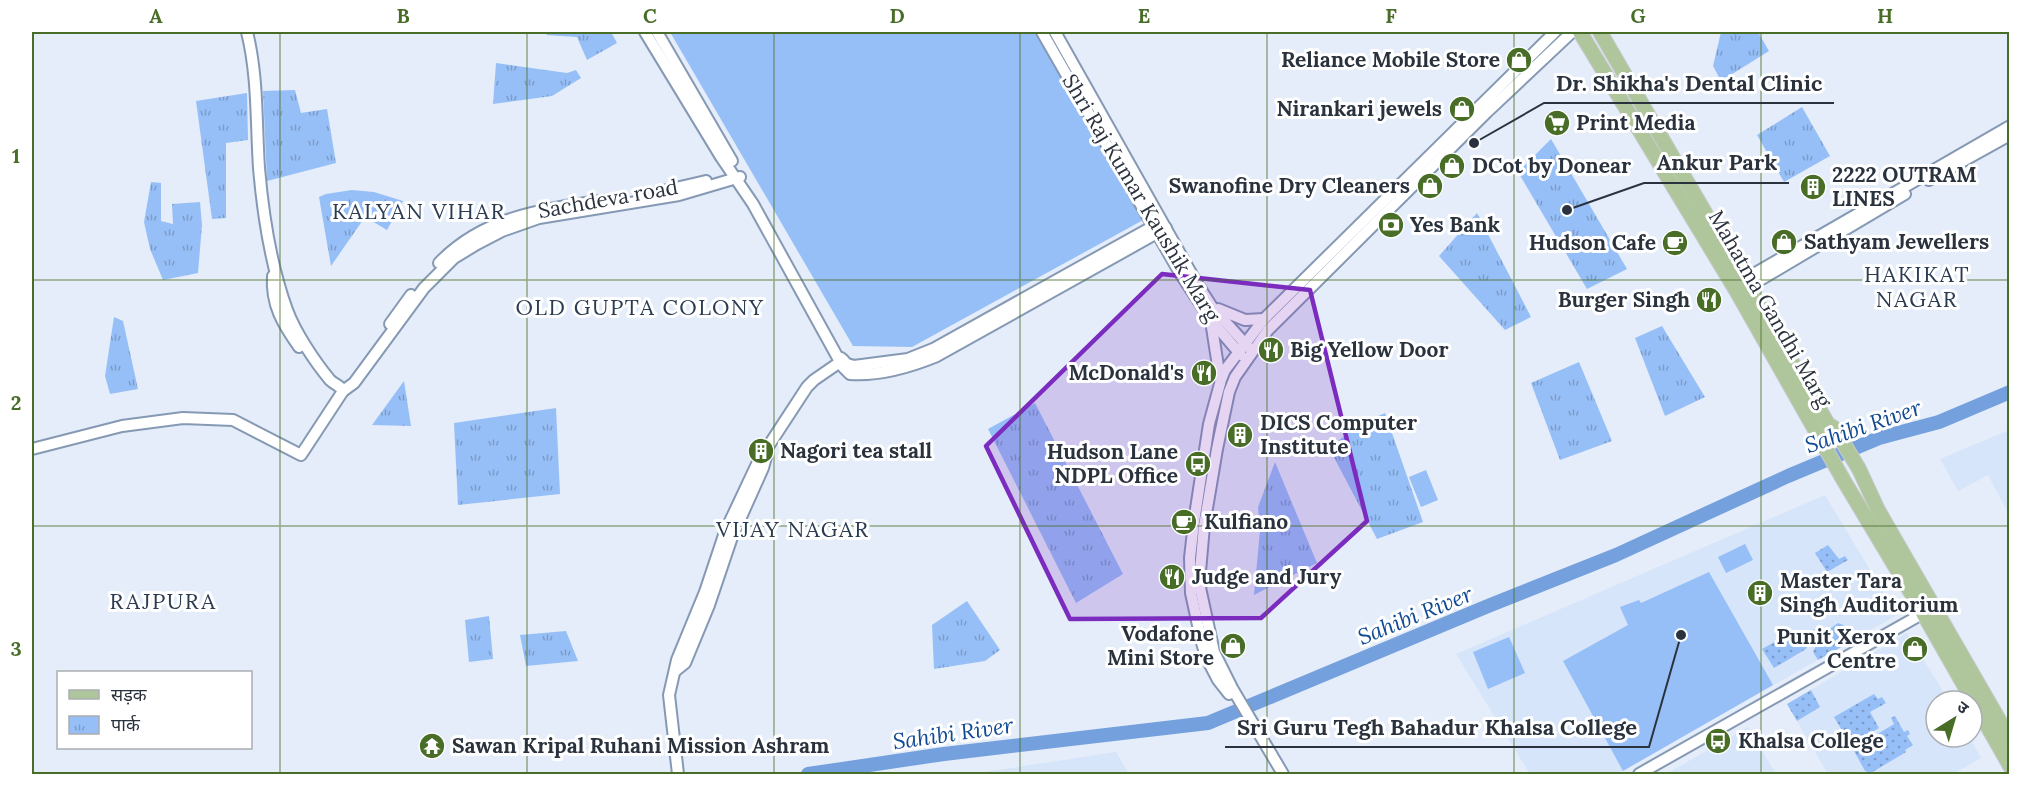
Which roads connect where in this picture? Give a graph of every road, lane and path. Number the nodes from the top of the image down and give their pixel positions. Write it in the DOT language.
graph roads {
  1 [pos="247,32"];
  2 [pos="645,32"];
  3 [pos="657,32"];
  4 [pos="1042,32"];
  5 [pos="1055,32"];
  6 [pos="1555,32"];
  7 [pos="1572,32"];
  8 [pos="1580,32"];
  9 [pos="1600,32"];
  10 [pos="2010,126"];
  11 [pos="2010,135"];
  12 [pos="738,178"];
  13 [pos="1160,227"];
  14 [pos="1747,283"];
  15 [pos="1212,307"];
  16 [pos="1264,319"];
  17 [pos="1211,320"];
  18 [pos="1245,351"];
  19 [pos="840,358"];
  20 [pos="1221,380"];
  21 [pos="342,388"];
  22 [pos="32,449"];
  23 [pos="1861,474"];
  24 [pos="1846,484"];
  25 [pos="1928,610"];
  26 [pos="1229,690"];
  27 [pos="1255,732"];
  28 [pos="2010,739"];
  29 [pos="2010,766"];
  30 [pos="678,772"];
  31 [pos="1276,774"];
  32 [pos="1283,774"];
  33 [pos="1639,774"];
  1 -- 21 [label="street"];
  2 -- 12 [label="street"];
  3 -- 12 [label="street"];
  4 -- 13 [label="street, Shri Raj Kumar Kaushik Marg"];
  5 -- 13 [label="street, Shri Raj Kumar Kaushik Marg"];
  6 -- 16 [label="street"];
  7 -- 18 [label="street"];
  8 -- 24 [label="main road, Mahatma Gandhi Marg"];
  9 -- 14 [label="main road, Mahatma Gandhi Marg"];
  10 -- 14 [label="street"];
  11 -- 14 [label="street"];
  12 -- 19 [label="street"];
  12 -- 21 [label="street, Sachdeva road"];
  13 -- 15 [label="street, Shri Raj Kumar Kaushik Marg"];
  13 -- 17 [label="street, Shri Raj Kumar Kaushik Marg"];
  13 -- 19 [label="street"];
  14 -- 23 [label="main road, Mahatma Gandhi Marg"];
  15 -- 16 [label="street"];
  15 -- 18 [label="street, Shri Raj Kumar Kaushik Marg"];
  16 -- 18 [label="street"];
  17 -- 18 [label="street, Shri Raj Kumar Kaushik Marg"];
  17 -- 20 [label="street"];
  18 -- 20 [label="street"];
  18 -- 26 [label="street"];
  19 -- 30 [label="street"];
  20 -- 26 [label="street"];
  21 -- 22 [label="street, Sachdeva road"];
  23 -- 24 [label="main road"];
  23 -- 25 [label="main road, Mahatma Gandhi Marg"];
  24 -- 25 [label="main road, Mahatma Gandhi Marg"];
  25 -- 28 [label="main road, Mahatma Gandhi Marg"];
  25 -- 29 [label="main road, Mahatma Gandhi Marg"];
  25 -- 33 [label="street"];
  26 -- 27 [label="street"];
  27 -- 31 [label="street"];
  27 -- 32 [label="street"];
}
